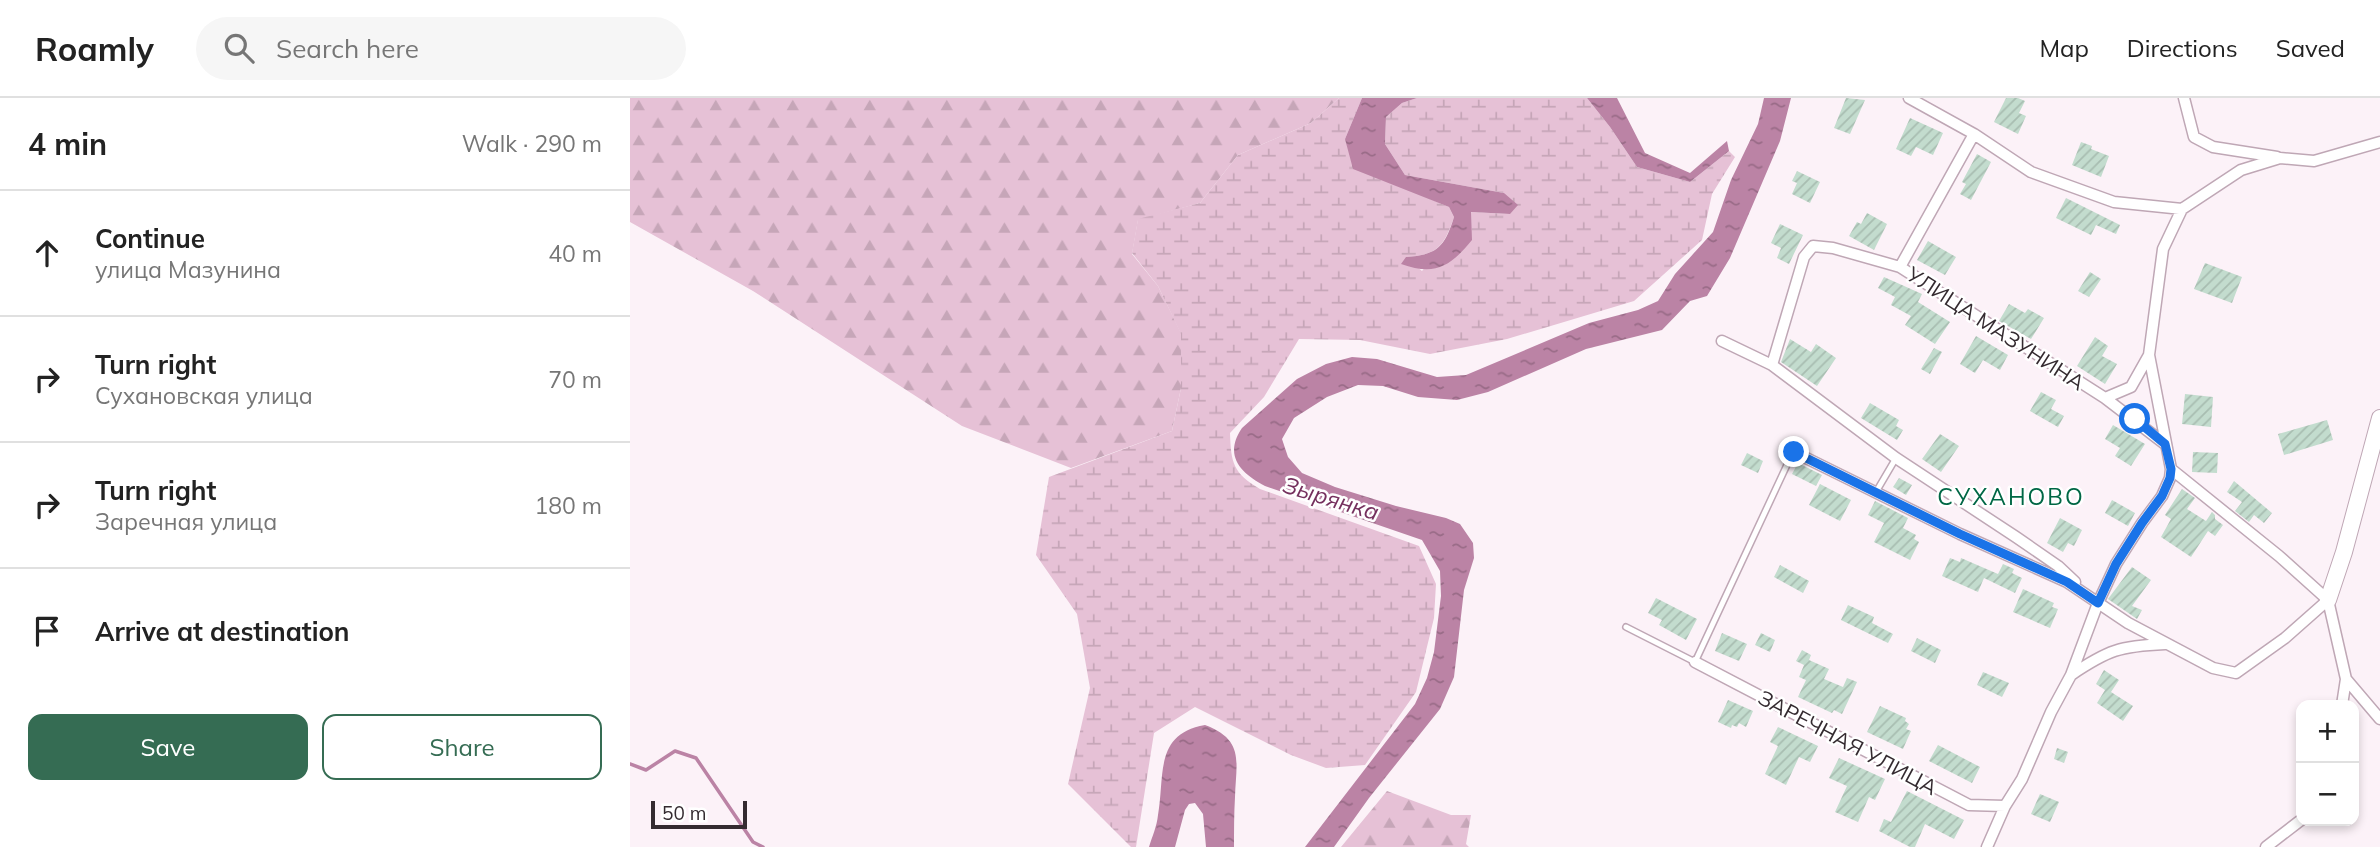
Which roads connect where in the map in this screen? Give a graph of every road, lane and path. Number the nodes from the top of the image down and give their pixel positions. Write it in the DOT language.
graph roads {
  1 [pos="1909,98"];
  2 [pos="2183,98"];
  3 [pos="1974,134"];
  4 [pos="2380,142"];
  5 [pos="2280,158"];
  6 [pos="2182,209"];
  7 [pos="1900,267"];
  8 [pos="1722,341"];
  9 [pos="2148,355"];
  10 [pos="1772,365"];
  11 [pos="2105,398"];
  12 [pos="2380,418"];
  13 [pos="2165,444"];
  14 [pos="1794,452"];
  15 [pos="1896,458"];
  16 [pos="2171,469"];
  17 [pos="1876,492"];
  18 [pos="2328,600"];
  19 [pos="2098,603"];
  20 [pos="1626,626"];
  21 [pos="2168,644"];
  22 [pos="1695,662"];
  23 [pos="2071,675"];
  24 [pos="2346,679"];
  25 [pos="2343,700"];
  26 [pos="2380,719"];
  27 [pos="2005,806"];
  28 [pos="2296,824"];
  29 [pos="1987,847"];
  30 [pos="2266,847"];
  1 -- 3 [label="street"];
  2 -- 5 [label="street"];
  3 -- 6 [label="street"];
  3 -- 7 [label="street"];
  4 -- 5 [label="street"];
  5 -- 6 [label="street"];
  6 -- 9 [label="street"];
  7 -- 10 [label="street, УЛИЦА МАЗУНИНА"];
  7 -- 11 [label="street, УЛИЦА МАЗУНИНА"];
  8 -- 10 [label="street"];
  9 -- 11 [label="street"];
  9 -- 13 [label="street"];
  10 -- 15 [label="street"];
  11 -- 13 [label="street, УЛИЦА МАЗУНИНА"];
  12 -- 18 [label="street"];
  13 -- 16 [label="street"];
  14 -- 17 [label="street"];
  14 -- 22 [label="lane"];
  15 -- 17 [label="lane"];
  15 -- 19 [label="street"];
  16 -- 18 [label="street"];
  16 -- 19 [label="street"];
  17 -- 19 [label="street"];
  18 -- 21 [label="street"];
  18 -- 24 [label="street"];
  19 -- 21 [label="street"];
  19 -- 23 [label="street"];
  20 -- 22 [label="lane"];
  21 -- 23 [label="street"];
  22 -- 27 [label="street, ЗАРЕЧНАЯ УЛИЦА"];
  23 -- 27 [label="street"];
  24 -- 25 [label="street"];
  24 -- 26 [label="street"];
  27 -- 29 [label="street"];
  28 -- 30 [label="street"];
}
